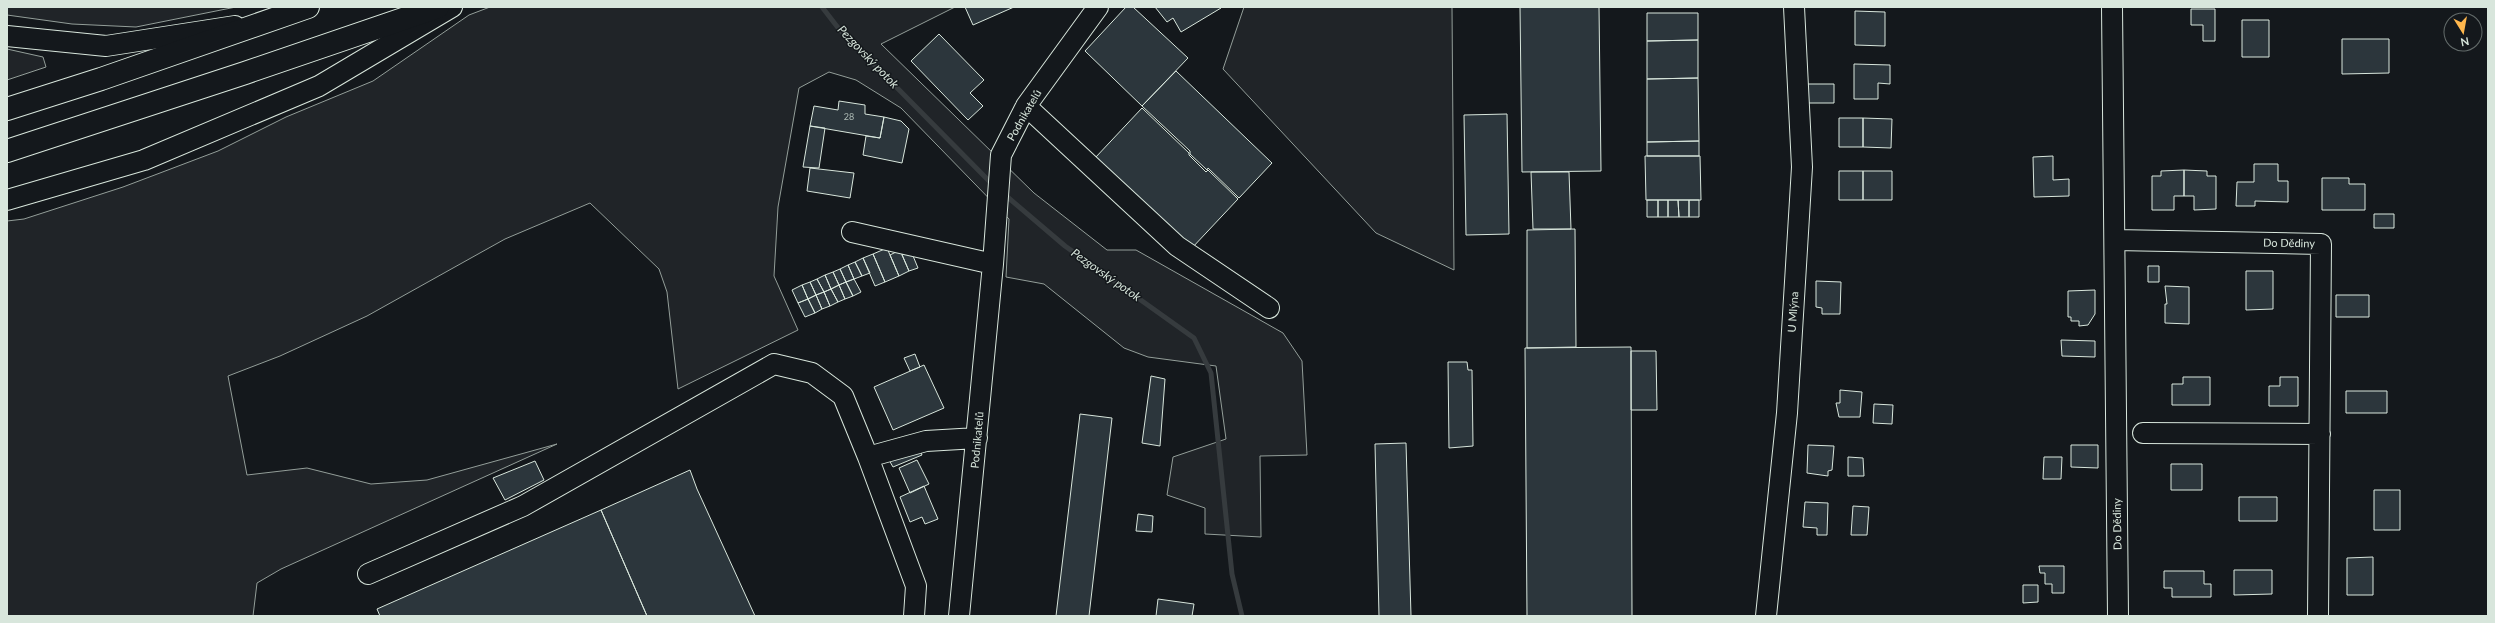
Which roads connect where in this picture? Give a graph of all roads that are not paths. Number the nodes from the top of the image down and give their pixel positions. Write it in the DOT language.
graph roads {
  1 [pos="308,7"];
  2 [pos="438,7"];
  3 [pos="452,7"];
  4 [pos="1098,7"];
  5 [pos="1794,7"];
  6 [pos="2112,7"];
  7 [pos="265,22"];
  8 [pos="7,36"];
  9 [pos="1026,106"];
  10 [pos="7,109"];
  11 [pos="7,151"];
  12 [pos="7,200"];
  13 [pos="852,232"];
  14 [pos="2115,240"];
  15 [pos="992,264"];
  16 [pos="1269,308"];
  17 [pos="2143,433"];
  18 [pos="2320,434"];
  19 [pos="977,438"];
  20 [pos="868,457"];
  21 [pos="368,574"];
  22 [pos="914,616"];
  23 [pos="959,616"];
  24 [pos="1766,616"];
  25 [pos="2118,616"];
  26 [pos="2318,616"];
  1 -- 7 [label="highway"];
  2 -- 11 [label="highway"];
  3 -- 12 [label="street"];
  4 -- 9 [label="street, Podnikatelů"];
  5 -- 24 [label="street, U Mlýna"];
  6 -- 14 [label="street, Do Dědiny"];
  7 -- 8 [label="street"];
  7 -- 10 [label="highway"];
  9 -- 15 [label="street, Podnikatelů"];
  9 -- 16 [label="street"];
  13 -- 15 [label="street"];
  14 -- 18 [label="street, Do Dědiny"];
  14 -- 25 [label="street, Do Dědiny"];
  15 -- 19 [label="street, Podnikatelů"];
  17 -- 18 [label="street"];
  18 -- 26 [label="street, Do Dědiny"];
  19 -- 20 [label="street"];
  19 -- 23 [label="street, Podnikatelů"];
  20 -- 21 [label="street"];
  20 -- 22 [label="street"];
}
